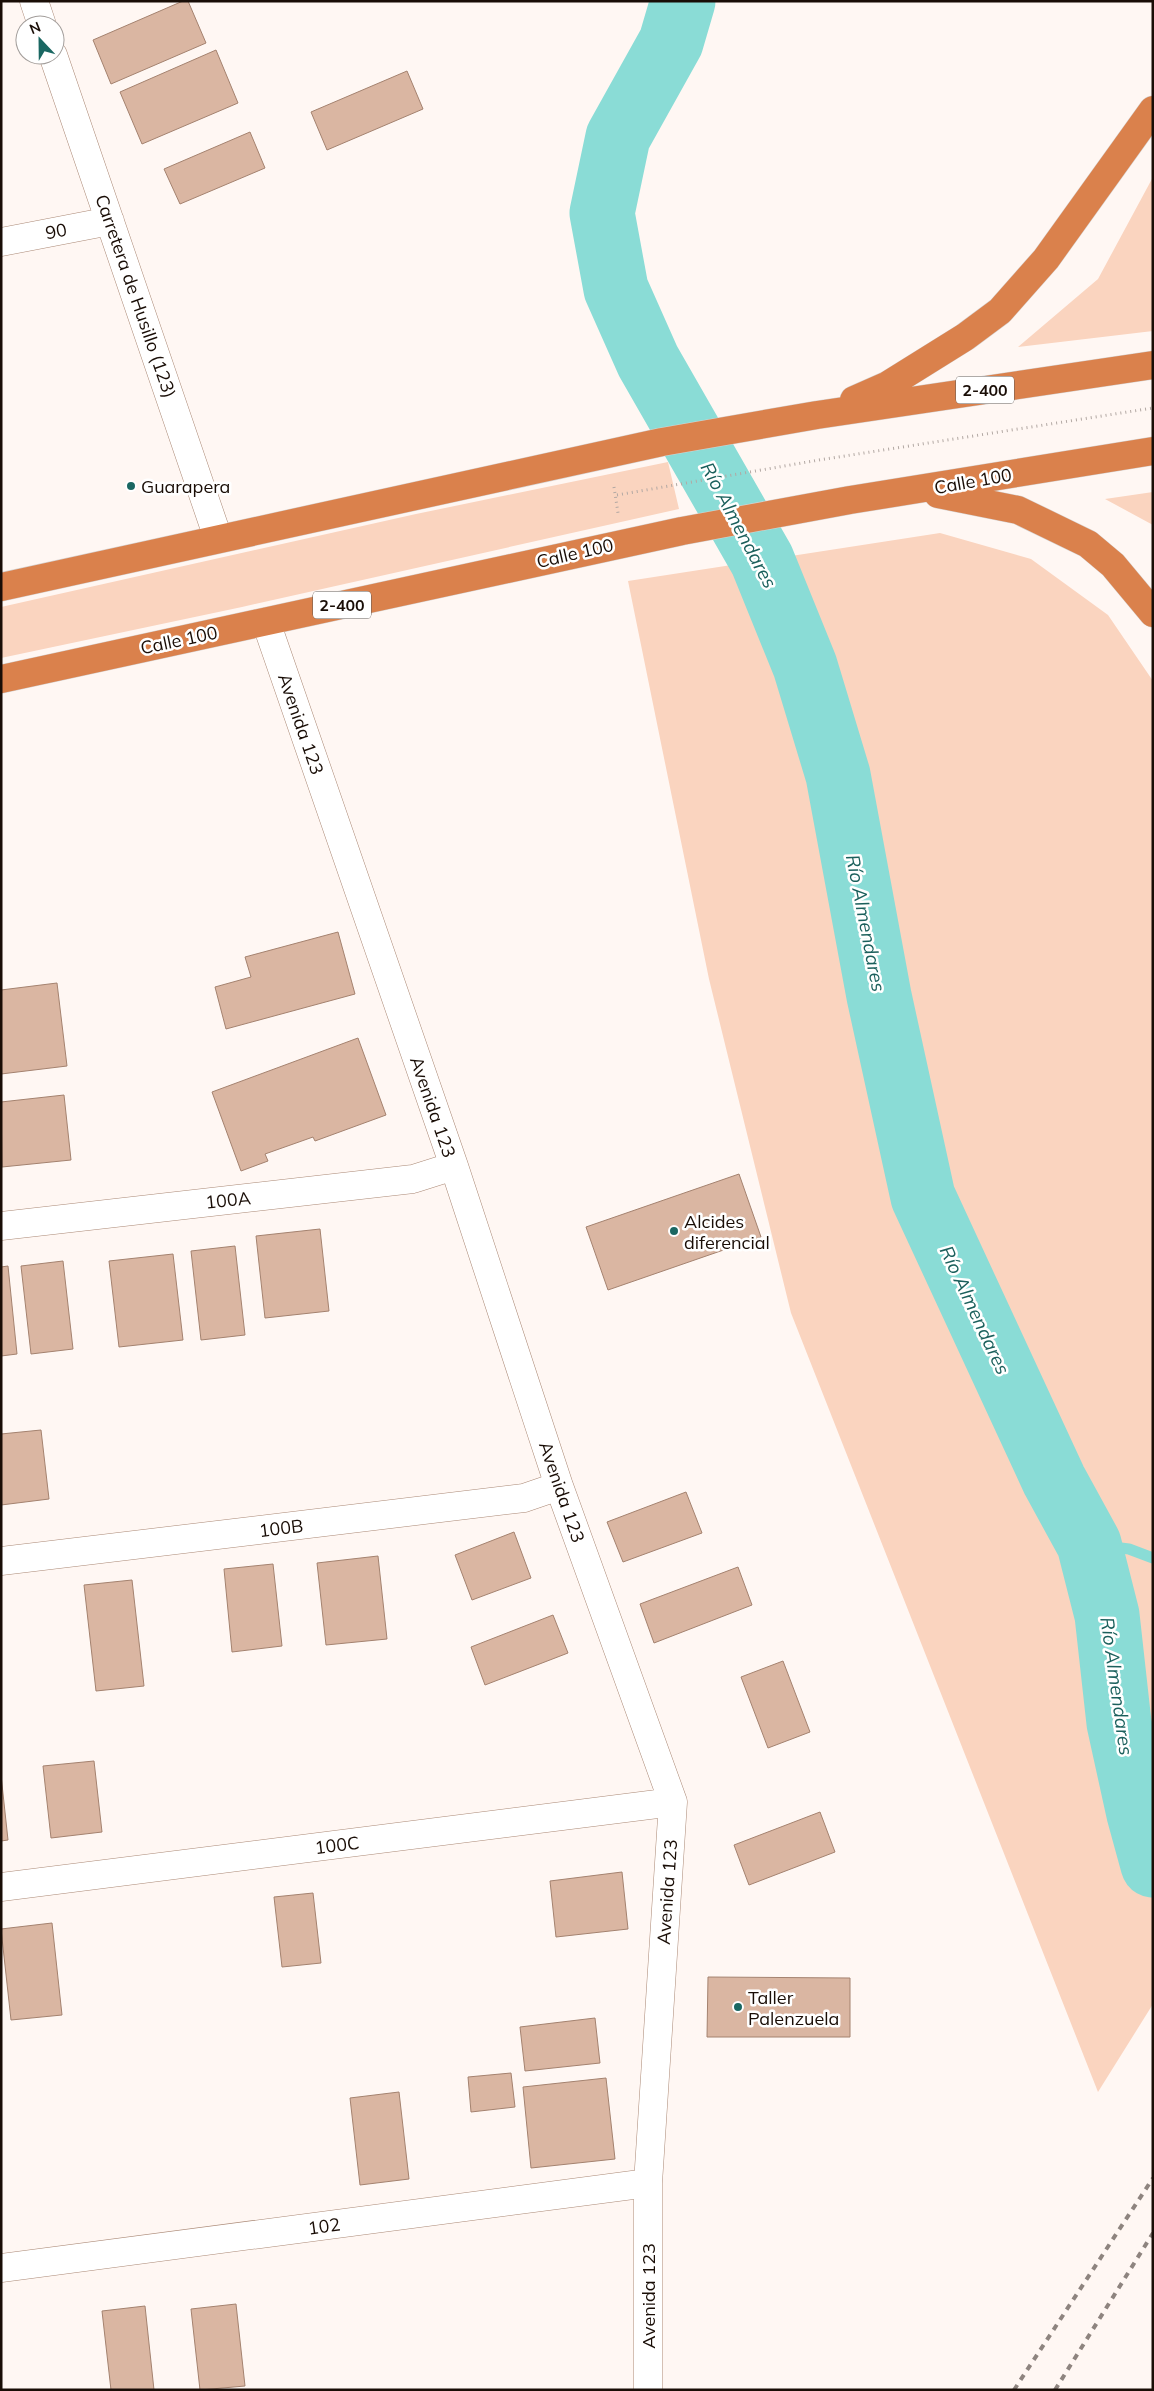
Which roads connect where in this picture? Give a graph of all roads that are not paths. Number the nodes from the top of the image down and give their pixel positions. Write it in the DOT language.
graph roads {
  1 [pos="34,1"];
  2 [pos="39,15"];
  3 [pos="56,65"];
  4 [pos="1153,110"];
  5 [pos="110,221"];
  6 [pos="1,242"];
  7 [pos="1153,365"];
  8 [pos="816,415"];
  9 [pos="1153,451"];
  10 [pos="922,490"];
  11 [pos="218,538"];
  12 [pos="1,587"];
  13 [pos="1153,613"];
  14 [pos="266,622"];
  15 [pos="1,679"];
  16 [pos="454,1166"];
  17 [pos="1,1226"];
  18 [pos="559,1486"];
  19 [pos="1,1561"];
  20 [pos="673,1802"];
  21 [pos="1,1888"];
  22 [pos="648,2183"];
  23 [pos="1,2268"];
  24 [pos="648,2390"];
  1 -- 2 [label="street"];
  3 -- 5 [label="street, Carretera de Husillo (123)"];
  4 -- 8 [label="highway"];
  5 -- 6 [label="street, 90"];
  5 -- 11 [label="street, Carretera de Husillo (123)"];
  7 -- 8 [label="highway, 2-400"];
  8 -- 11 [label="highway, 2-400"];
  9 -- 10 [label="highway, Calle 100 / 2-400"];
  10 -- 13 [label="highway"];
  10 -- 14 [label="highway, Calle 100 / 2-400"];
  11 -- 12 [label="highway, 2-400"];
  14 -- 15 [label="highway, Calle 100 / 2-400"];
  14 -- 16 [label="street, Avenida 123"];
  16 -- 17 [label="street, 100A"];
  16 -- 18 [label="street, Avenida 123"];
  18 -- 19 [label="street, 100B"];
  18 -- 20 [label="street, Avenida 123"];
  20 -- 21 [label="street, 100C"];
  20 -- 22 [label="street, Avenida 123"];
  22 -- 23 [label="street, 102"];
  22 -- 24 [label="street, Avenida 123"];
}
